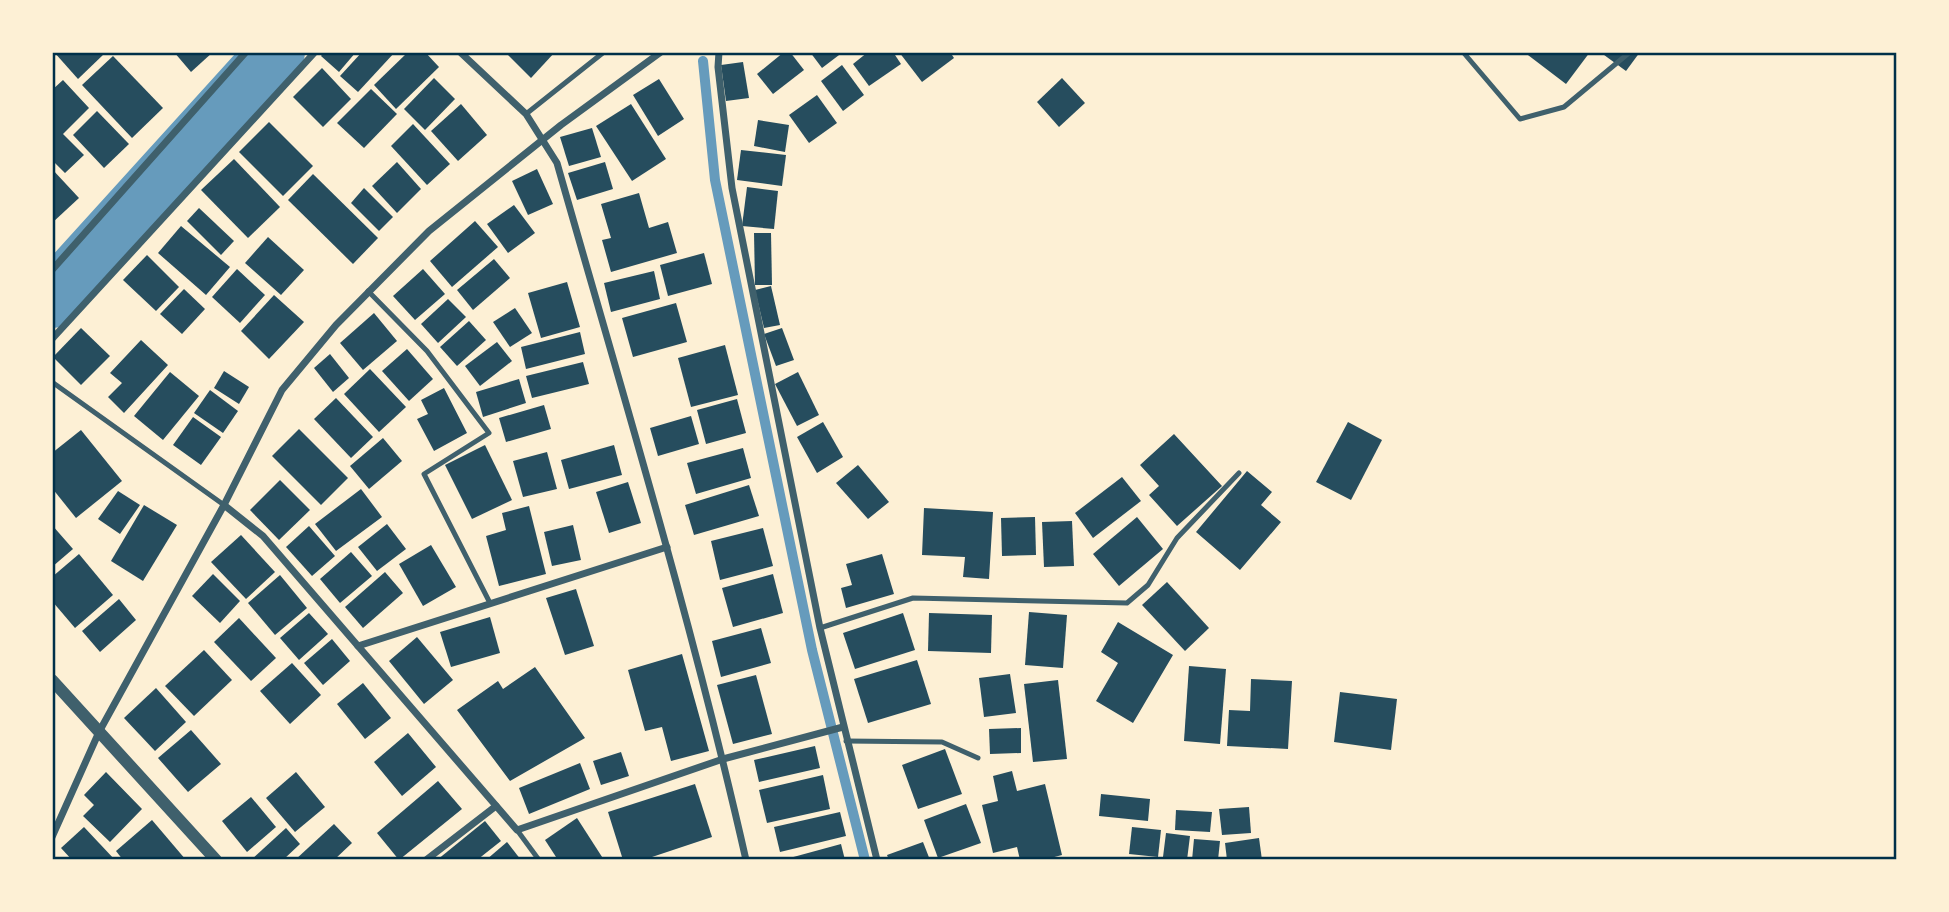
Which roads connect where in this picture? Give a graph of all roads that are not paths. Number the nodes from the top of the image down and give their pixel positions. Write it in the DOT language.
graph roads {
  1 [pos="246,52"];
  2 [pos="315,52"];
  3 [pos="460,52"];
  4 [pos="604,52"];
  5 [pos="661,52"];
  6 [pos="719,52"];
  7 [pos="1463,52"];
  8 [pos="1630,52"];
  9 [pos="526,114"];
  10 [pos="544,139"];
  11 [pos="52,270"];
  12 [pos="368,291"];
  13 [pos="52,339"];
  14 [pos="52,382"];
  15 [pos="1239,473"];
  16 [pos="224,505"];
  17 [pos="667,547"];
  18 [pos="490,603"];
  19 [pos="820,628"];
  20 [pos="358,646"];
  21 [pos="52,680"];
  22 [pos="839,728"];
  23 [pos="99,732"];
  24 [pos="846,741"];
  25 [pos="978,758"];
  26 [pos="723,759"];
  27 [pos="496,806"];
  28 [pos="517,830"];
  29 [pos="52,836"];
  30 [pos="216,859"];
  31 [pos="426,859"];
  32 [pos="539,859"];
  33 [pos="746,859"];
  34 [pos="877,859"];
  1 -- 11 [label="street"];
  2 -- 13 [label="street"];
  3 -- 9 [label="street"];
  4 -- 9 [label="lane"];
  5 -- 10 [label="street"];
  6 -- 19 [label="street"];
  7 -- 8 [label="lane"];
  9 -- 10 [label="street"];
  10 -- 12 [label="street"];
  10 -- 17 [label="street"];
  12 -- 16 [label="street"];
  12 -- 18 [label="lane"];
  14 -- 16 [label="lane"];
  15 -- 19 [label="lane"];
  16 -- 20 [label="street"];
  16 -- 23 [label="street"];
  17 -- 18 [label="street"];
  17 -- 26 [label="street"];
  18 -- 20 [label="street"];
  19 -- 22 [label="street"];
  20 -- 27 [label="street"];
  21 -- 23 [label="street"];
  22 -- 24 [label="street"];
  22 -- 26 [label="street"];
  23 -- 29 [label="street"];
  23 -- 30 [label="street"];
  24 -- 25 [label="lane"];
  24 -- 34 [label="street"];
  26 -- 28 [label="street"];
  26 -- 33 [label="street"];
  27 -- 28 [label="street"];
  27 -- 31 [label="street"];
  28 -- 32 [label="lane"];
}
